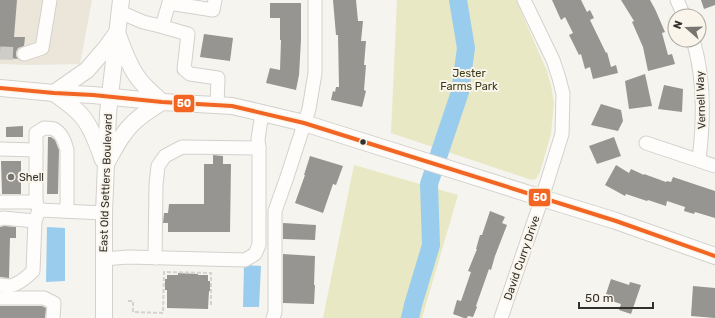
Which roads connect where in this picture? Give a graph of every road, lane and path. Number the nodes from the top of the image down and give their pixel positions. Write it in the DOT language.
graph roads {
  1 [pos="50,0"];
  2 [pos="215,0"];
  3 [pos="315,0"];
  4 [pos="524,0"];
  5 [pos="170,2"];
  6 [pos="121,6"];
  7 [pos="162,26"];
  8 [pos="117,32"];
  9 [pos="695,48"];
  10 [pos="24,54"];
  11 [pos="0,88"];
  12 [pos="54,93"];
  13 [pos="110,97"];
  14 [pos="162,102"];
  15 [pos="217,105"];
  16 [pos="262,113"];
  17 [pos="304,123"];
  18 [pos="646,143"];
  19 [pos="259,148"];
  20 [pos="0,149"];
  21 [pos="36,150"];
  22 [pos="699,160"];
  23 [pos="105,165"];
  24 [pos="715,166"];
  25 [pos="542,198"];
  26 [pos="0,202"];
  27 [pos="37,211"];
  28 [pos="67,211"];
  29 [pos="104,213"];
  30 [pos="0,219"];
  31 [pos="715,256"];
  32 [pos="155,258"];
  33 [pos="104,259"];
  34 [pos="0,285"];
  35 [pos="0,298"];
  36 [pos="128,300"];
  37 [pos="211,307"];
  38 [pos="53,318"];
  39 [pos="104,318"];
  40 [pos="273,318"];
  41 [pos="500,318"];
  1 -- 10 [label="street"];
  2 -- 5 [label="street"];
  3 -- 17 [label="street"];
  4 -- 25 [label="street, David Curry Drive"];
  5 -- 7 [label="street"];
  6 -- 7 [label="street"];
  6 -- 8 [label="main road, East Old Settlers Boulevard"];
  7 -- 15 [label="street"];
  8 -- 12 [label="main road"];
  8 -- 13 [label="main road, East Old Settlers Boulevard"];
  8 -- 14 [label="main road"];
  9 -- 22 [label="street, Vernell Way"];
  11 -- 12 [label="main road"];
  12 -- 13 [label="main road"];
  12 -- 23 [label="main road"];
  13 -- 14 [label="main road"];
  13 -- 23 [label="main road, East Old Settlers Boulevard"];
  14 -- 15 [label="main road"];
  14 -- 23 [label="main road"];
  15 -- 16 [label="main road"];
  16 -- 17 [label="main road"];
  16 -- 19 [label="street"];
  17 -- 25 [label="main road"];
  17 -- 40 [label="street"];
  18 -- 22 [label="street"];
  19 -- 32 [label="street"];
  19 -- 32 [label="street"];
  20 -- 21 [label="street"];
  21 -- 27 [label="street"];
  21 -- 28 [label="street"];
  22 -- 24 [label="street"];
  23 -- 29 [label="main road, East Old Settlers Boulevard"];
  25 -- 31 [label="main road"];
  25 -- 41 [label="street, David Curry Drive"];
  26 -- 27 [label="street"];
  27 -- 28 [label="street"];
  27 -- 30 [label="street"];
  27 -- 34 [label="street"];
  28 -- 29 [label="street"];
  29 -- 33 [label="main road, East Old Settlers Boulevard"];
  32 -- 33 [label="street"];
  33 -- 39 [label="main road, East Old Settlers Boulevard"];
  35 -- 38 [label="street"];
  36 -- 37 [label="path"];
}
